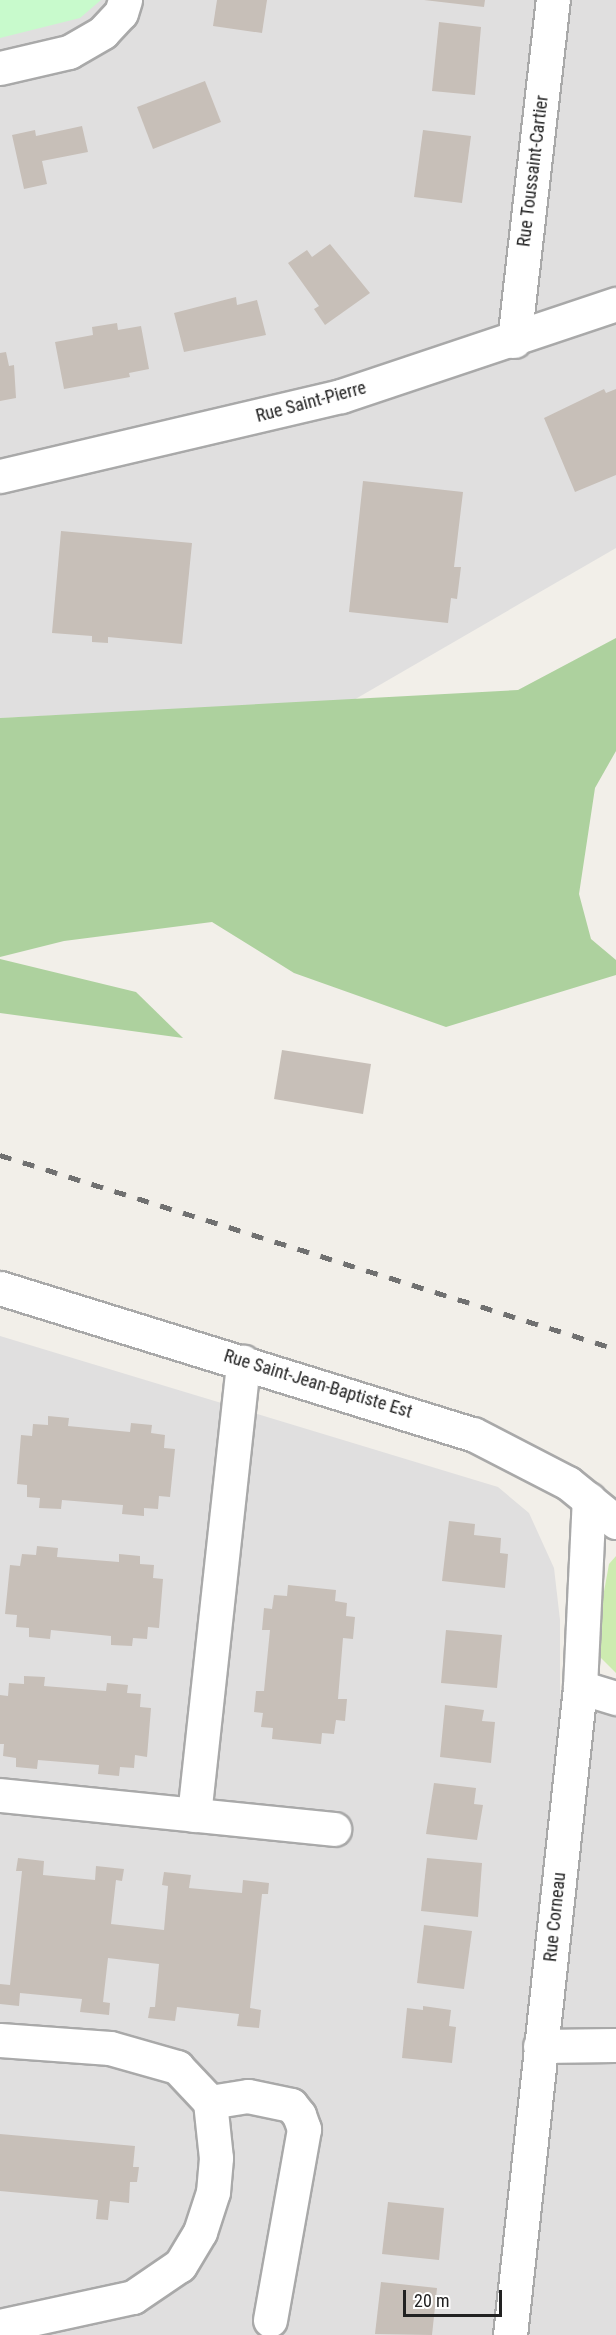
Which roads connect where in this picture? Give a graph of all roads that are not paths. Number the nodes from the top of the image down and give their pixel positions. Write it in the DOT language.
graph roads {
  1 [pos="125,0"];
  2 [pos="553,0"];
  3 [pos="0,68"];
  4 [pos="616,304"];
  5 [pos="514,341"];
  6 [pos="0,476"];
  7 [pos="0,1288"];
  8 [pos="243,1362"];
  9 [pos="589,1499"];
  10 [pos="616,1522"];
  11 [pos="580,1687"];
  12 [pos="616,1698"];
  13 [pos="0,1795"];
  14 [pos="194,1815"];
  15 [pos="334,1829"];
  16 [pos="0,2040"];
  17 [pos="616,2045"];
  18 [pos="540,2046"];
  19 [pos="210,2102"];
  20 [pos="270,2320"];
  21 [pos="0,2326"];
  22 [pos="510,2335"];
  1 -- 3 [label="street"];
  2 -- 5 [label="street, Rue Toussaint-Cartier"];
  4 -- 5 [label="street, Rue Saint-Pierre"];
  5 -- 6 [label="street, Rue Saint-Pierre"];
  7 -- 8 [label="street, Rue Saint-Jean-Baptiste Est"];
  8 -- 9 [label="street, Rue Saint-Jean-Baptiste Est"];
  8 -- 14 [label="street"];
  9 -- 10 [label="street, Rue Saint-Jean-Baptiste Est"];
  9 -- 11 [label="street, Rue Corneau"];
  11 -- 12 [label="street"];
  11 -- 18 [label="street, Rue Corneau"];
  13 -- 14 [label="street"];
  14 -- 15 [label="street"];
  16 -- 19 [label="street"];
  17 -- 18 [label="street"];
  18 -- 22 [label="street, Rue Corneau"];
  19 -- 20 [label="street"];
  19 -- 21 [label="street"];
}
